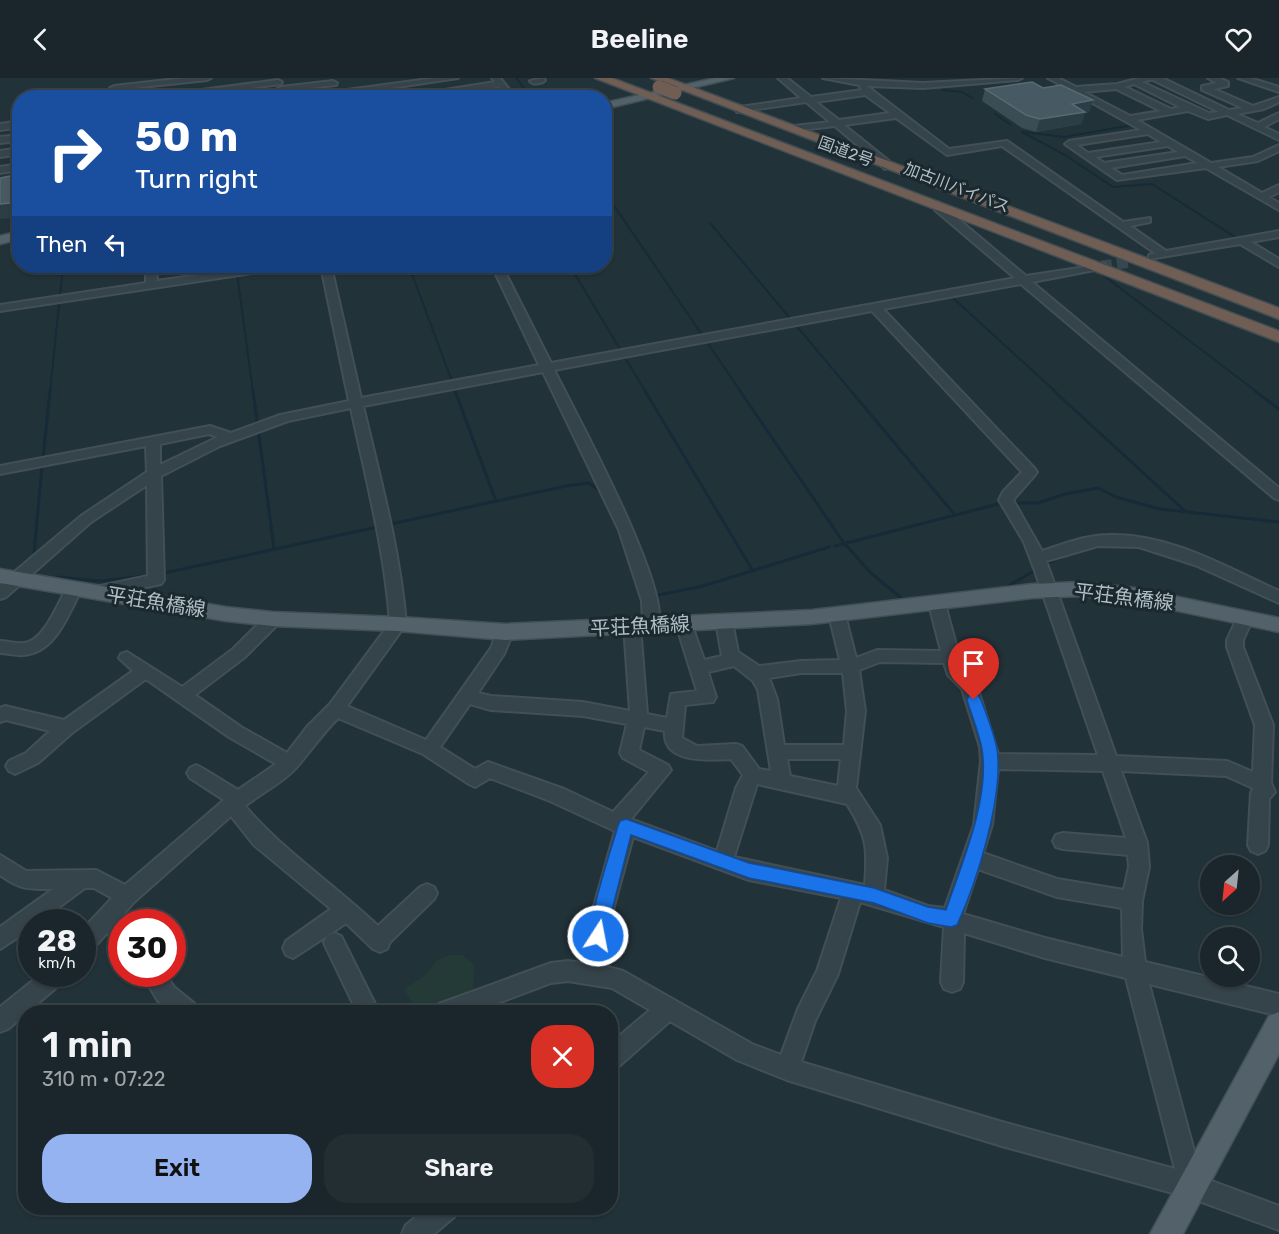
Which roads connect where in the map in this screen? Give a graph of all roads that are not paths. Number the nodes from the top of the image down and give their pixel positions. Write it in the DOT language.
graph roads {
  1 [pos="207,78"];
  2 [pos="454,78"];
  3 [pos="601,78"];
  4 [pos="608,78"];
  5 [pos="623,78"];
  6 [pos="636,78"];
  7 [pos="710,78"];
  8 [pos="729,78"];
  9 [pos="782,78"];
  10 [pos="827,78"];
  11 [pos="911,78"];
  12 [pos="1018,78"];
  13 [pos="1053,78"];
  14 [pos="1150,78"];
  15 [pos="1156,78"];
  16 [pos="1166,78"];
  17 [pos="1179,78"];
  18 [pos="1212,78"];
  19 [pos="1242,78"];
  20 [pos="197,79"];
  21 [pos="992,80"];
  22 [pos="1135,80"];
  23 [pos="398,81"];
  24 [pos="499,81"];
  25 [pos="311,82"];
  26 [pos="342,82"];
  27 [pos="927,84"];
  28 [pos="1117,86"];
  29 [pos="280,88"];
  30 [pos="660,88"];
  31 [pos="864,88"];
  32 [pos="132,90"];
  33 [pos="253,90"];
  34 [pos="353,90"];
  35 [pos="445,90"];
  36 [pos="1075,90"];
  37 [pos="1279,90"];
  38 [pos="808,99"];
  39 [pos="1279,99"];
  40 [pos="612,102"];
  41 [pos="1268,105"];
  42 [pos="1189,108"];
  43 [pos="1252,109"];
  44 [pos="1279,109"];
  45 [pos="740,110"];
  46 [pos="1169,111"];
  47 [pos="1227,113"];
  48 [pos="897,115"];
  49 [pos="1279,116"];
  50 [pos="1129,119"];
  51 [pos="838,123"];
  52 [pos="794,129"];
  53 [pos="1261,129"];
  54 [pos="1148,131"];
  55 [pos="1248,134"];
  56 [pos="1279,137"];
  57 [pos="1169,143"];
  58 [pos="1279,148"];
  59 [pos="1187,153"];
  60 [pos="1086,156"];
  61 [pos="854,163"];
  62 [pos="885,166"];
  63 [pos="1103,166"];
  64 [pos="1207,166"];
  65 [pos="1279,189"];
  66 [pos="1262,197"];
  67 [pos="938,205"];
  68 [pos="1279,207"];
  69 [pos="1146,220"];
  70 [pos="1121,225"];
  71 [pos="1279,234"];
  72 [pos="1242,241"];
  73 [pos="1163,255"];
  74 [pos="1135,261"];
  75 [pos="1279,264"];
  76 [pos="1098,266"];
  77 [pos="152,273"];
  78 [pos="230,273"];
  79 [pos="328,273"];
  80 [pos="501,273"];
  81 [pos="1023,280"];
  82 [pos="152,285"];
  83 [pos="874,307"];
  84 [pos="0,308"];
  85 [pos="1279,314"];
  86 [pos="1279,322"];
  87 [pos="1279,329"];
  88 [pos="1279,338"];
  89 [pos="549,368"];
  90 [pos="358,403"];
  91 [pos="231,437"];
  92 [pos="153,441"];
  93 [pos="0,470"];
  94 [pos="154,474"];
  95 [pos="1279,495"];
  96 [pos="1042,571"];
  97 [pos="14,577"];
  98 [pos="74,588"];
  99 [pos="96,592"];
  100 [pos="0,593"];
  101 [pos="1279,597"];
  102 [pos="937,603"];
  103 [pos="837,615"];
  104 [pos="1245,618"];
  105 [pos="273,619"];
  106 [pos="724,622"];
  107 [pos="398,624"];
  108 [pos="684,624"];
  109 [pos="1279,625"];
  110 [pos="641,626"];
  111 [pos="504,632"];
  112 [pos="0,647"];
  113 [pos="950,657"];
  114 [pos="127,658"];
  115 [pos="737,659"];
  116 [pos="849,665"];
  117 [pos="698,668"];
  118 [pos="145,671"];
  119 [pos="758,672"];
  120 [pos="183,695"];
  121 [pos="465,696"];
  122 [pos="336,710"];
  123 [pos="0,715"];
  124 [pos="638,718"];
  125 [pos="674,726"];
  126 [pos="66,728"];
  127 [pos="429,749"];
  128 [pos="776,752"];
  129 [pos="853,752"];
  130 [pos="990,761"];
  131 [pos="289,763"];
  132 [pos="1109,764"];
  133 [pos="15,766"];
  134 [pos="196,772"];
  135 [pos="753,775"];
  136 [pos="782,782"];
  137 [pos="1262,783"];
  138 [pos="850,797"];
  139 [pos="236,802"];
  140 [pos="621,824"];
  141 [pos="1063,841"];
  142 [pos="1258,845"];
  143 [pos="1137,847"];
  144 [pos="972,858"];
  145 [pos="723,863"];
  146 [pos="4,872"];
  147 [pos="83,878"];
  148 [pos="427,893"];
  149 [pos="864,893"];
  150 [pos="127,896"];
  151 [pos="1132,901"];
  152 [pos="347,910"];
  153 [pos="107,919"];
  154 [pos="953,920"];
  155 [pos="96,931"];
  156 [pos="0,939"];
  157 [pos="334,943"];
  158 [pos="293,948"];
  159 [pos="1136,970"];
  160 [pos="592,973"];
  161 [pos="952,982"];
  162 [pos="41,987"];
  163 [pos="161,987"];
  164 [pos="19,1005"];
  165 [pos="179,1005"];
  166 [pos="365,1005"];
  167 [pos="465,1005"];
  168 [pos="1279,1005"];
  169 [pos="18,1006"];
  170 [pos="667,1009"];
  171 [pos="0,1021"];
  172 [pos="1279,1026"];
  173 [pos="618,1052"];
  174 [pos="787,1069"];
  175 [pos="1191,1186"];
  176 [pos="437,1215"];
  177 [pos="1279,1218"];
  178 [pos="416,1234"];
  179 [pos="1166,1234"];
  1 -- 20 [label="street"];
  2 -- 23 [label="street"];
  3 -- 30 [label="highway, 国道2号"];
  4 -- 30 [label="highway"];
  5 -- 30 [label="highway, 加古川バイパス"];
  6 -- 30 [label="highway, 加古川バイパス"];
  7 -- 30 [label="main road"];
  8 -- 30 [label="main road"];
  9 -- 38 [label="street"];
  10 -- 31 [label="street"];
  11 -- 27 [label="street"];
  12 -- 21 [label="street"];
  13 -- 36 [label="street"];
  14 -- 22 [label="street"];
  15 -- 47 [label="street"];
  16 -- 17 [label="street"];
  18 -- 43 [label="street"];
  19 -- 37 [label="street"];
  20 -- 32 [label="street"];
  21 -- 27 [label="street"];
  22 -- 28 [label="street"];
  22 -- 42 [label="street"];
  23 -- 34 [label="street"];
  24 -- 35 [label="street"];
  25 -- 26 [label="street"];
  25 -- 29 [label="street"];
  27 -- 31 [label="street"];
  28 -- 36 [label="street"];
  28 -- 46 [label="street"];
  29 -- 33 [label="street"];
  30 -- 40 [label="main road"];
  30 -- 45 [label="highway, 国道2号"];
  30 -- 61 [label="highway, 加古川バイパス"];
  30 -- 67 [label="highway, 国道2号"];
  31 -- 38 [label="street"];
  31 -- 48 [label="street"];
  36 -- 50 [label="street"];
  38 -- 45 [label="street"];
  38 -- 51 [label="street"];
  39 -- 41 [label="street"];
  41 -- 43 [label="street"];
  41 -- 44 [label="street"];
  42 -- 46 [label="street"];
  42 -- 47 [label="street"];
  43 -- 47 [label="street"];
  45 -- 52 [label="highway, 国道2号"];
  46 -- 50 [label="street"];
  47 -- 53 [label="street"];
  48 -- 51 [label="street"];
  48 -- 70 [label="street"];
  49 -- 53 [label="street"];
  50 -- 54 [label="street"];
  51 -- 52 [label="street"];
  51 -- 62 [label="street"];
  52 -- 62 [label="highway, 国道2号"];
  53 -- 55 [label="street"];
  53 -- 56 [label="street"];
  54 -- 57 [label="street"];
  54 -- 60 [label="street"];
  57 -- 59 [label="street"];
  57 -- 60 [label="street"];
  58 -- 64 [label="street"];
  59 -- 63 [label="street"];
  59 -- 64 [label="street"];
  60 -- 63 [label="street"];
  61 -- 86 [label="highway, 加古川バイパス"];
  61 -- 87 [label="highway, 加古川バイパス"];
  62 -- 74 [label="highway, 国道2号"];
  63 -- 64 [label="street"];
  64 -- 66 [label="street"];
  65 -- 66 [label="street"];
  66 -- 68 [label="street"];
  67 -- 76 [label="highway, 国道2号"];
  67 -- 81 [label="street"];
  69 -- 70 [label="street"];
  70 -- 73 [label="street"];
  71 -- 72 [label="street"];
  72 -- 73 [label="street"];
  72 -- 75 [label="street"];
  73 -- 74 [label="street"];
  74 -- 85 [label="highway, 国道2号"];
  76 -- 81 [label="street"];
  76 -- 88 [label="highway, 国道2号"];
  77 -- 82 [label="street"];
  78 -- 82 [label="street"];
  79 -- 90 [label="street"];
  80 -- 89 [label="street"];
  81 -- 83 [label="street"];
  81 -- 95 [label="street"];
  82 -- 84 [label="street"];
  83 -- 89 [label="street"];
  83 -- 96 [label="street"];
  89 -- 90 [label="street"];
  89 -- 110 [label="street"];
  90 -- 91 [label="street"];
  90 -- 107 [label="street"];
  91 -- 92 [label="street"];
  91 -- 94 [label="street"];
  92 -- 93 [label="street"];
  92 -- 94 [label="street"];
  94 -- 97 [label="street"];
  94 -- 99 [label="street"];
  96 -- 101 [label="street"];
  96 -- 102 [label="main road, 平荘魚橋線"];
  96 -- 104 [label="main road, 平荘魚橋線"];
  96 -- 132 [label="street"];
  97 -- 98 [label="main road, 平荘魚橋線"];
  97 -- 100 [label="street"];
  98 -- 99 [label="main road, 平荘魚橋線"];
  98 -- 112 [label="street"];
  99 -- 105 [label="main road, 平荘魚橋線"];
  102 -- 103 [label="main road, 平荘魚橋線"];
  102 -- 113 [label="street"];
  103 -- 106 [label="main road, 平荘魚橋線"];
  103 -- 116 [label="street"];
  104 -- 109 [label="main road, 平荘魚橋線"];
  104 -- 137 [label="street"];
  105 -- 107 [label="main road, 平荘魚橋線"];
  105 -- 120 [label="street"];
  106 -- 108 [label="main road, 平荘魚橋線"];
  106 -- 115 [label="street"];
  107 -- 111 [label="main road, 平荘魚橋線"];
  107 -- 122 [label="street"];
  108 -- 110 [label="main road, 平荘魚橋線"];
  108 -- 117 [label="street"];
  110 -- 111 [label="main road, 平荘魚橋線"];
  110 -- 124 [label="street"];
  111 -- 121 [label="street"];
  113 -- 116 [label="street"];
  113 -- 130 [label="street"];
  114 -- 118 [label="street"];
  115 -- 117 [label="street"];
  115 -- 119 [label="street"];
  116 -- 119 [label="street"];
  116 -- 129 [label="street"];
  117 -- 125 [label="street"];
  118 -- 120 [label="street"];
  118 -- 126 [label="street"];
  119 -- 128 [label="street"];
  120 -- 131 [label="street"];
  121 -- 124 [label="street"];
  121 -- 127 [label="street"];
  122 -- 127 [label="street"];
  122 -- 131 [label="street"];
  123 -- 126 [label="street"];
  124 -- 125 [label="street"];
  124 -- 140 [label="street"];
  125 -- 135 [label="street"];
  126 -- 133 [label="street"];
  127 -- 140 [label="street"];
  128 -- 129 [label="street"];
  128 -- 136 [label="street"];
  129 -- 138 [label="street"];
  130 -- 132 [label="street"];
  130 -- 144 [label="street"];
  131 -- 139 [label="street"];
  132 -- 137 [label="street"];
  132 -- 143 [label="street"];
  134 -- 139 [label="street"];
  135 -- 136 [label="street"];
  135 -- 145 [label="street"];
  136 -- 138 [label="street"];
  137 -- 142 [label="street"];
  138 -- 149 [label="street"];
  139 -- 150 [label="street"];
  139 -- 152 [label="street"];
  140 -- 145 [label="street"];
  140 -- 160 [label="street"];
  141 -- 143 [label="street"];
  143 -- 151 [label="street"];
  144 -- 151 [label="street"];
  144 -- 154 [label="street"];
  145 -- 149 [label="street"];
  146 -- 147 [label="street"];
  147 -- 150 [label="street"];
  147 -- 156 [label="street"];
  148 -- 152 [label="street"];
  149 -- 154 [label="street"];
  149 -- 174 [label="street"];
  150 -- 153 [label="street"];
  151 -- 159 [label="street"];
  152 -- 158 [label="street"];
  153 -- 155 [label="street"];
  154 -- 159 [label="street"];
  154 -- 161 [label="street"];
  157 -- 166 [label="street"];
  159 -- 168 [label="street"];
  159 -- 175 [label="street"];
  160 -- 167 [label="street"];
  160 -- 170 [label="street"];
  162 -- 164 [label="street"];
  163 -- 165 [label="street"];
  169 -- 171 [label="street"];
  170 -- 173 [label="street"];
  170 -- 174 [label="street"];
  172 -- 175 [label="main road"];
  174 -- 175 [label="street"];
  175 -- 177 [label="street"];
  175 -- 179 [label="main road"];
  176 -- 178 [label="street"];
}
